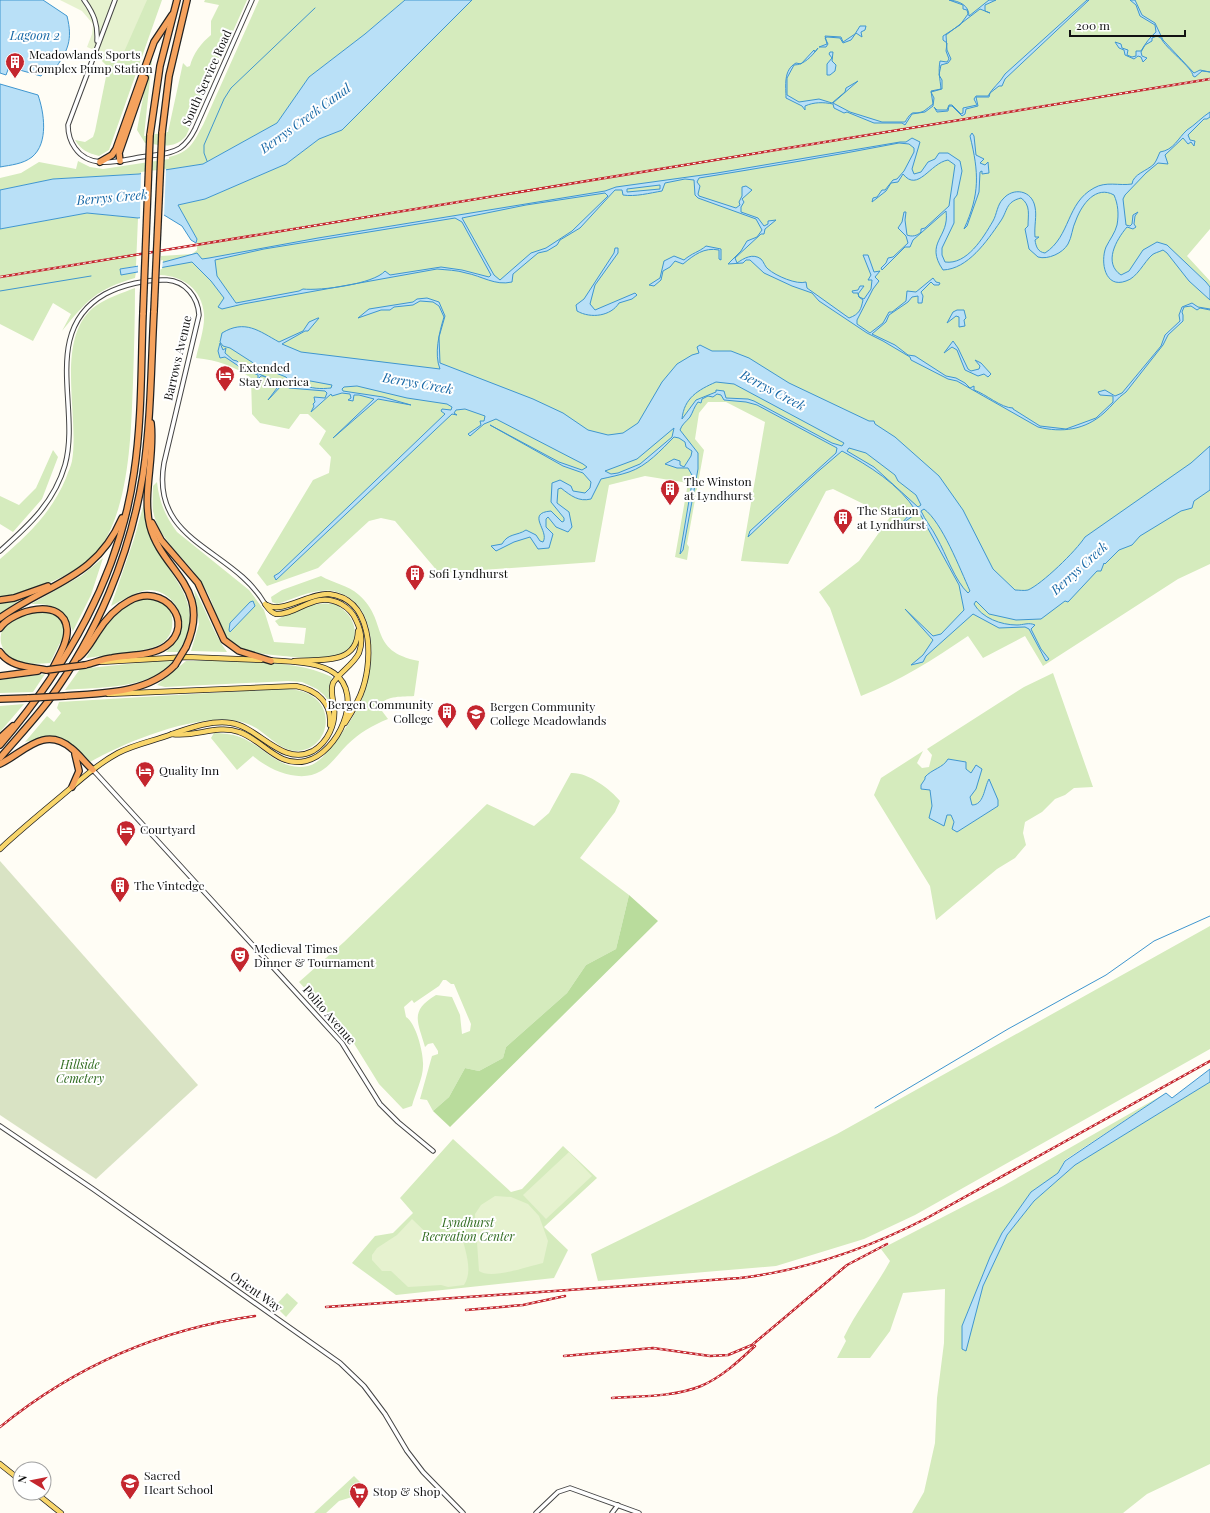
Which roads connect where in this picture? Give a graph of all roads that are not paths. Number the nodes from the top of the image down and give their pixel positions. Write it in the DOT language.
graph roads {
  1 [pos="84,0"];
  2 [pos="115,0"];
  3 [pos="177,0"];
  4 [pos="187,0"];
  5 [pos="252,0"];
  6 [pos="172,15"];
  7 [pos="97,46"];
  8 [pos="148,58"];
  9 [pos="120,160"];
  10 [pos="100,162"];
  11 [pos="150,412"];
  12 [pos="129,501"];
  13 [pos="148,509"];
  14 [pos="0,551"];
  15 [pos="70,577"];
  16 [pos="0,600"];
  17 [pos="265,604"];
  18 [pos="0,618"];
  19 [pos="357,622"];
  20 [pos="0,628"];
  21 [pos="0,652"];
  22 [pos="76,660"];
  23 [pos="271,661"];
  24 [pos="278,661"];
  25 [pos="87,664"];
  26 [pos="46,670"];
  27 [pos="0,676"];
  28 [pos="338,676"];
  29 [pos="104,693"];
  30 [pos="40,696"];
  31 [pos="15,698"];
  32 [pos="0,699"];
  33 [pos="0,703"];
  34 [pos="26,715"];
  35 [pos="172,734"];
  36 [pos="336,736"];
  37 [pos="0,738"];
  38 [pos="324,741"];
  39 [pos="0,745"];
  40 [pos="70,747"];
  41 [pos="0,758"];
  42 [pos="0,764"];
  43 [pos="93,770"];
  44 [pos="72,787"];
  45 [pos="0,848"];
  46 [pos="0,1126"];
  47 [pos="433,1151"];
  48 [pos="0,1464"];
  49 [pos="12,1474"];
  50 [pos="46,1501"];
  51 [pos="618,1505"];
  52 [pos="61,1513"];
  53 [pos="463,1513"];
  54 [pos="536,1513"];
  55 [pos="612,1513"];
  56 [pos="639,1513"];
  1 -- 7 [label="street"];
  2 -- 7 [label="street"];
  3 -- 6 [label="highway"];
  4 -- 11 [label="highway, bridge"];
  5 -- 9 [label="street, South Service Road"];
  6 -- 8 [label="highway"];
  6 -- 12 [label="highway, bridge"];
  7 -- 10 [label="street"];
  8 -- 9 [label="highway"];
  8 -- 10 [label="highway"];
  9 -- 10 [label="street, South Service Road"];
  11 -- 13 [label="highway"];
  11 -- 22 [label="highway"];
  12 -- 15 [label="highway"];
  12 -- 30 [label="highway"];
  13 -- 23 [label="highway"];
  13 -- 29 [label="highway, bridge"];
  14 -- 17 [label="street, Barrows Avenue"];
  15 -- 16 [label="highway"];
  15 -- 18 [label="highway"];
  17 -- 19 [label="main road"];
  17 -- 36 [label="main road"];
  19 -- 24 [label="main road"];
  19 -- 28 [label="main road"];
  20 -- 30 [label="highway"];
  21 -- 26 [label="highway"];
  22 -- 25 [label="highway"];
  22 -- 41 [label="highway"];
  23 -- 24 [label="main road"];
  23 -- 25 [label="main road"];
  24 -- 28 [label="main road"];
  25 -- 26 [label="highway, bridge"];
  26 -- 27 [label="highway"];
  28 -- 36 [label="main road"];
  28 -- 38 [label="main road"];
  29 -- 31 [label="highway, bridge"];
  29 -- 38 [label="main road"];
  30 -- 34 [label="highway"];
  31 -- 32 [label="highway"];
  31 -- 33 [label="highway"];
  34 -- 37 [label="highway"];
  34 -- 39 [label="highway"];
  35 -- 36 [label="main road"];
  35 -- 38 [label="main road"];
  35 -- 43 [label="main road"];
  40 -- 42 [label="highway"];
  40 -- 43 [label="highway"];
  40 -- 44 [label="highway"];
  43 -- 44 [label="main road"];
  43 -- 47 [label="street, Polito Avenue"];
  44 -- 45 [label="main road"];
  46 -- 53 [label="street, Orient Way"];
  48 -- 49 [label="main road"];
  50 -- 52 [label="main road"];
  51 -- 54 [label="street"];
  51 -- 55 [label="street"];
  51 -- 56 [label="street"];
}
